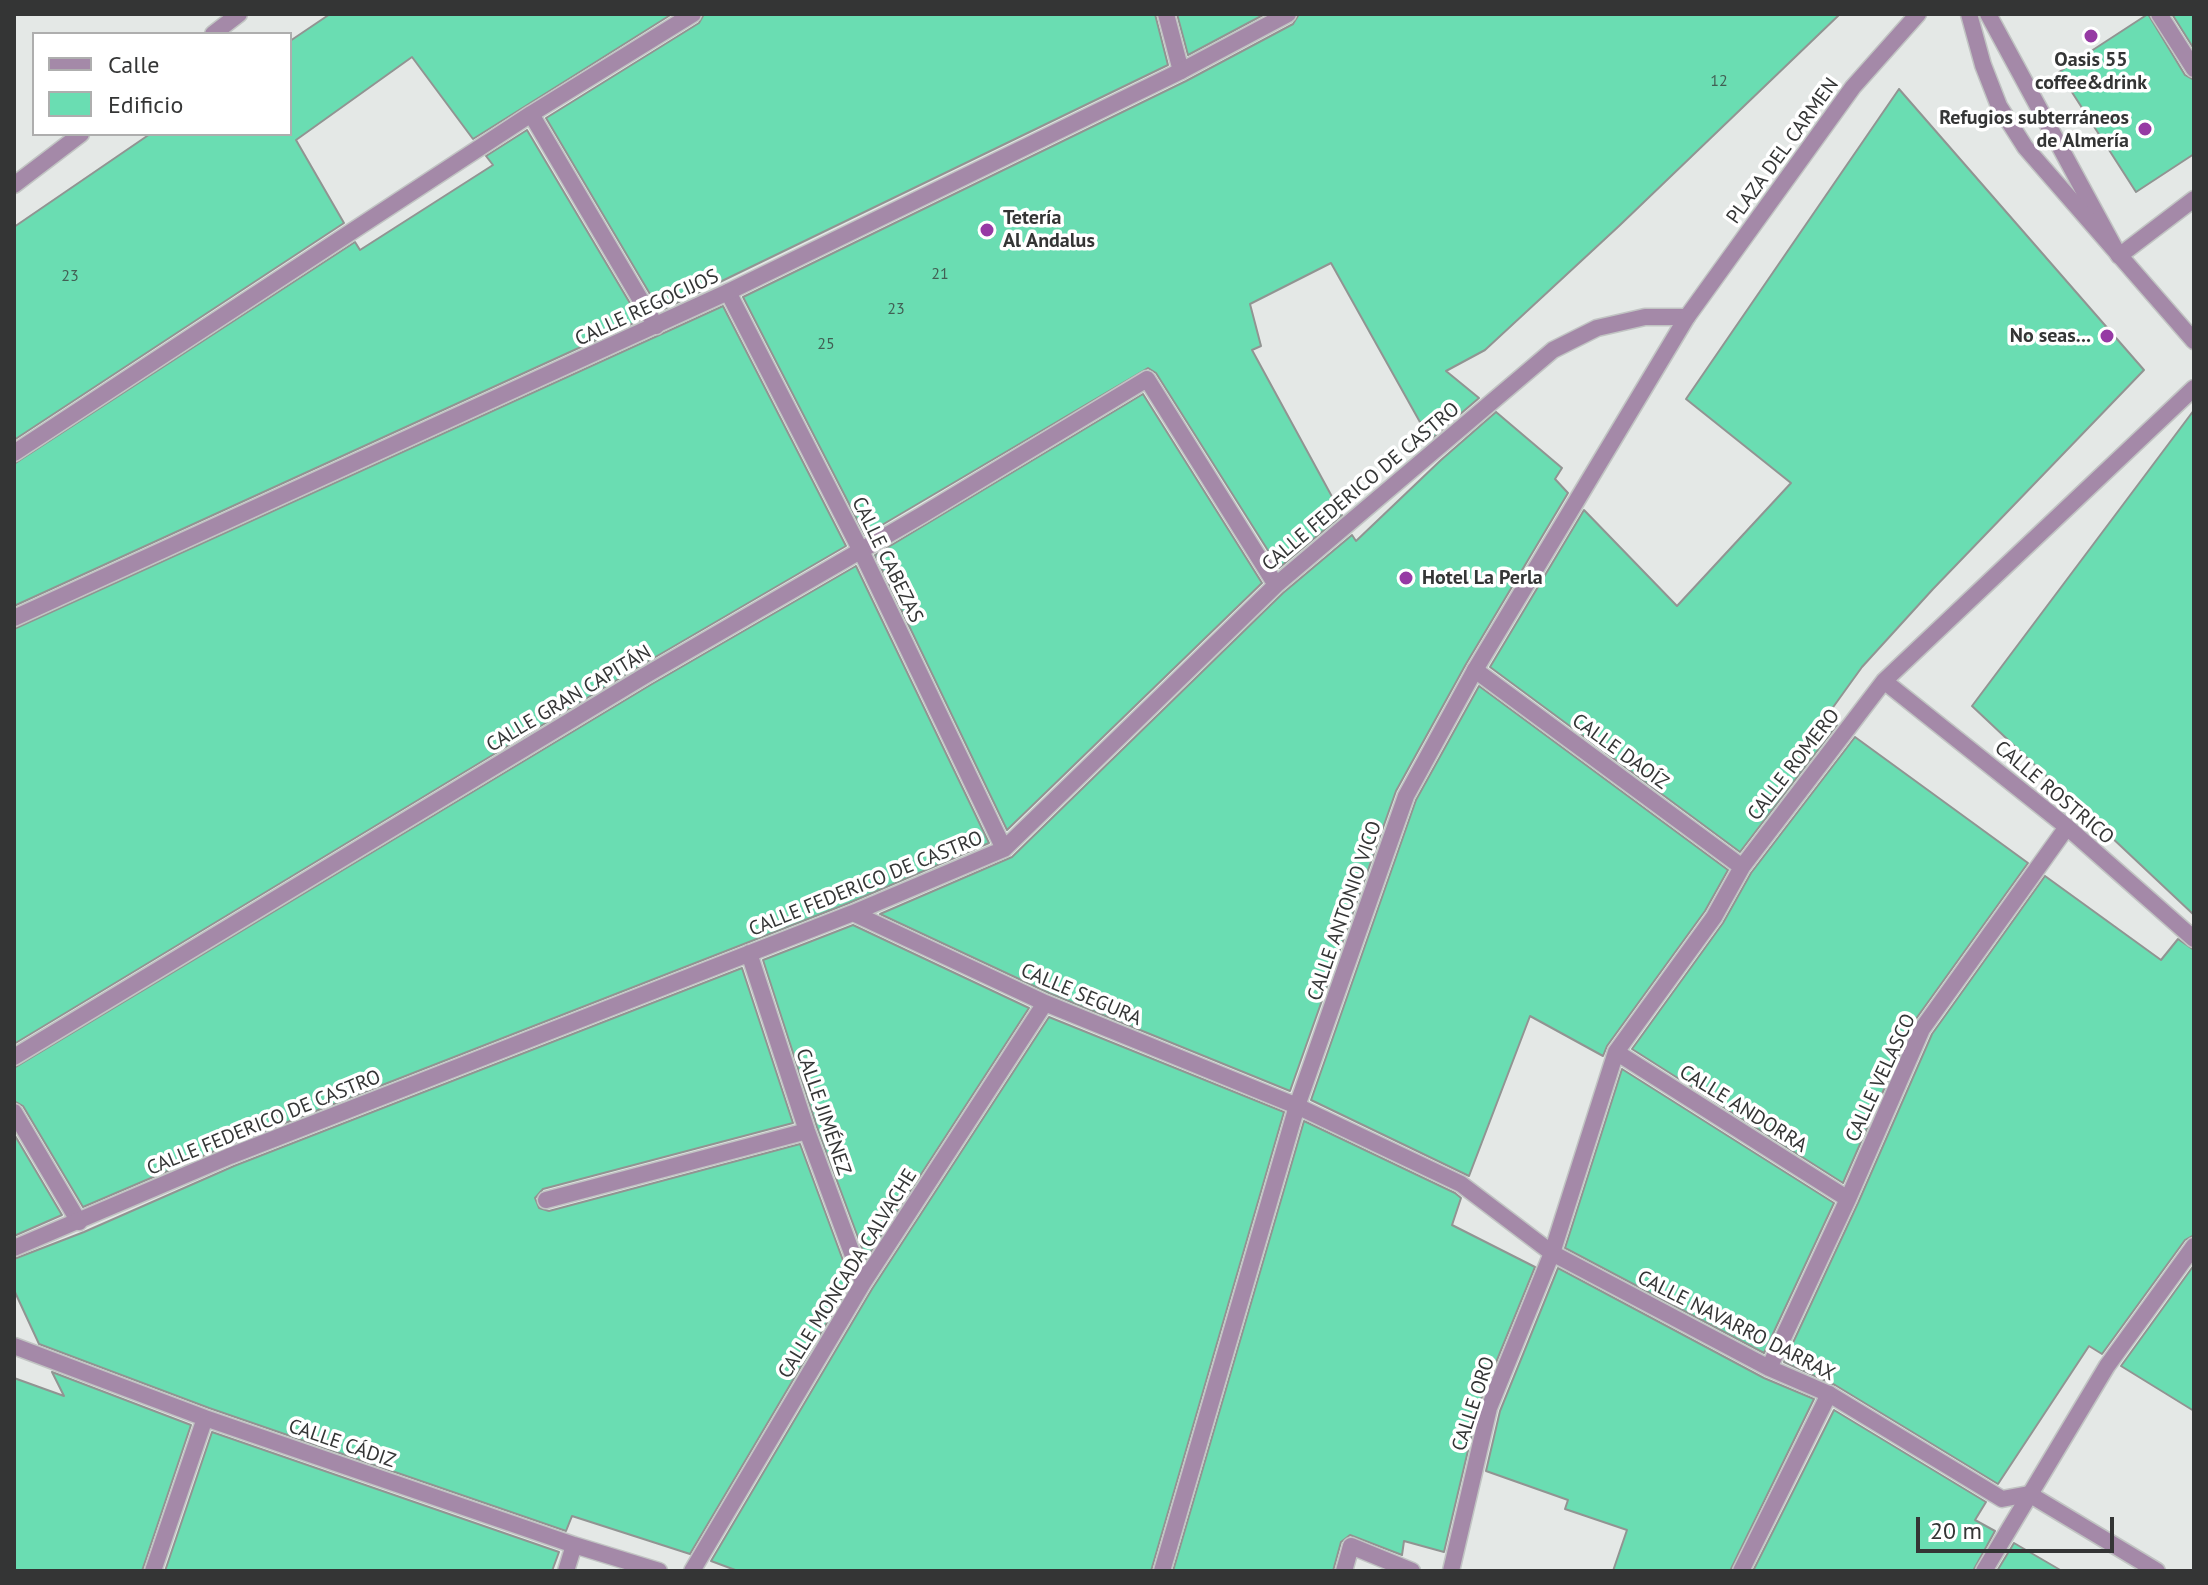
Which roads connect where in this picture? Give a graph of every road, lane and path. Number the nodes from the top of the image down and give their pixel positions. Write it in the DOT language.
graph roads {
  1 [pos="239,14"];
  2 [pos="693,14"];
  3 [pos="1166,14"];
  4 [pos="1288,14"];
  5 [pos="1918,14"];
  6 [pos="1969,14"];
  7 [pos="1988,14"];
  8 [pos="2159,14"];
  9 [pos="216,32"];
  10 [pos="2194,69"];
  11 [pos="1181,71"];
  12 [pos="531,114"];
  13 [pos="78,136"];
  14 [pos="14,185"];
  15 [pos="2194,199"];
  16 [pos="2119,256"];
  17 [pos="728,292"];
  18 [pos="1687,317"];
  19 [pos="656,326"];
  20 [pos="2194,341"];
  21 [pos="2194,388"];
  22 [pos="14,453"];
  23 [pos="861,551"];
  24 [pos="1276,585"];
  25 [pos="14,618"];
  26 [pos="1475,670"];
  27 [pos="1884,681"];
  28 [pos="2067,827"];
  29 [pos="1004,849"];
  30 [pos="1742,867"];
  31 [pos="853,913"];
  32 [pos="2194,939"];
  33 [pos="749,953"];
  34 [pos="1045,1003"];
  35 [pos="1616,1052"];
  36 [pos="14,1057"];
  37 [pos="1297,1106"];
  38 [pos="14,1112"];
  39 [pos="807,1131"];
  40 [pos="1848,1199"];
  41 [pos="546,1200"];
  42 [pos="79,1222"];
  43 [pos="2194,1246"];
  44 [pos="14,1248"];
  45 [pos="1552,1253"];
  46 [pos="863,1283"];
  47 [pos="14,1346"];
  48 [pos="1769,1368"];
  49 [pos="1829,1394"];
  50 [pos="205,1418"];
  51 [pos="2029,1494"];
  52 [pos="574,1545"];
  53 [pos="153,1571"];
  54 [pos="566,1571"];
  55 [pos="659,1571"];
  56 [pos="692,1571"];
  57 [pos="1162,1571"];
  58 [pos="1344,1571"];
  59 [pos="1412,1571"];
  60 [pos="1451,1571"];
  61 [pos="1741,1571"];
  62 [pos="1984,1571"];
  63 [pos="2157,1571"];
  1 -- 9 [label="street"];
  2 -- 12 [label="street"];
  3 -- 11 [label="street"];
  4 -- 11 [label="street, CALLE REGOCIJOS"];
  5 -- 18 [label="street, PLAZA DEL CARMEN"];
  6 -- 16 [label="street"];
  7 -- 16 [label="street"];
  8 -- 10 [label="street"];
  11 -- 17 [label="street, CALLE REGOCIJOS"];
  12 -- 19 [label="street"];
  12 -- 22 [label="street"];
  13 -- 14 [label="street"];
  15 -- 16 [label="street"];
  16 -- 20 [label="street"];
  17 -- 19 [label="street, CALLE REGOCIJOS"];
  17 -- 23 [label="street, CALLE CABEZAS"];
  18 -- 24 [label="street, CALLE FEDERICO DE CASTRO"];
  18 -- 26 [label="street, CALLE ANTONIO VICO"];
  19 -- 25 [label="street, CALLE REGOCIJOS"];
  21 -- 27 [label="street, CALLE ROMERO"];
  23 -- 24 [label="street, CALLE GRAN CAPITÁN"];
  23 -- 29 [label="street, CALLE CABEZAS"];
  23 -- 36 [label="street, CALLE GRAN CAPITÁN"];
  24 -- 29 [label="street, CALLE FEDERICO DE CASTRO"];
  26 -- 30 [label="street, CALLE DAOÍZ"];
  26 -- 37 [label="street, CALLE ANTONIO VICO"];
  27 -- 28 [label="street, CALLE ROSTRICO"];
  27 -- 30 [label="street, CALLE ROMERO"];
  28 -- 32 [label="street, CALLE ROSTRICO"];
  28 -- 40 [label="street, CALLE VELASCO"];
  29 -- 31 [label="street, CALLE FEDERICO DE CASTRO"];
  30 -- 35 [label="street, CALLE ROMERO"];
  31 -- 33 [label="street, CALLE FEDERICO DE CASTRO"];
  31 -- 34 [label="street, CALLE SEGURA"];
  33 -- 39 [label="street, CALLE JIMÉNEZ"];
  33 -- 42 [label="street, CALLE FEDERICO DE CASTRO"];
  34 -- 37 [label="street, CALLE SEGURA"];
  34 -- 46 [label="street, CALLE MONCADA CALVACHE"];
  35 -- 40 [label="street, CALLE ANDORRA"];
  35 -- 45 [label="street, CALLE ROMERO"];
  37 -- 45 [label="street, CALLE NAVARRO DARRAX"];
  37 -- 57 [label="street, CALLE ANTONIO VICO"];
  38 -- 42 [label="street"];
  39 -- 41 [label="street"];
  39 -- 46 [label="street, CALLE JIMÉNEZ"];
  40 -- 48 [label="street, CALLE VELASCO"];
  42 -- 44 [label="street, CALLE FEDERICO DE CASTRO"];
  43 -- 51 [label="street"];
  45 -- 48 [label="street, CALLE NAVARRO DARRAX"];
  45 -- 60 [label="street, CALLE ORO"];
  46 -- 56 [label="street, CALLE MONCADA CALVACHE"];
  47 -- 50 [label="street, CALLE CÁDIZ"];
  48 -- 49 [label="street, CALLE NAVARRO DARRAX"];
  49 -- 51 [label="street, CALLE NAVARRO DARRAX"];
  49 -- 61 [label="street"];
  50 -- 52 [label="street, CALLE CÁDIZ"];
  50 -- 53 [label="street"];
  51 -- 62 [label="street"];
  51 -- 63 [label="street, CALLE NAVARRO DARRAX"];
  52 -- 54 [label="street"];
  52 -- 55 [label="street, CALLE CÁDIZ"];
  58 -- 59 [label="street"];
}
